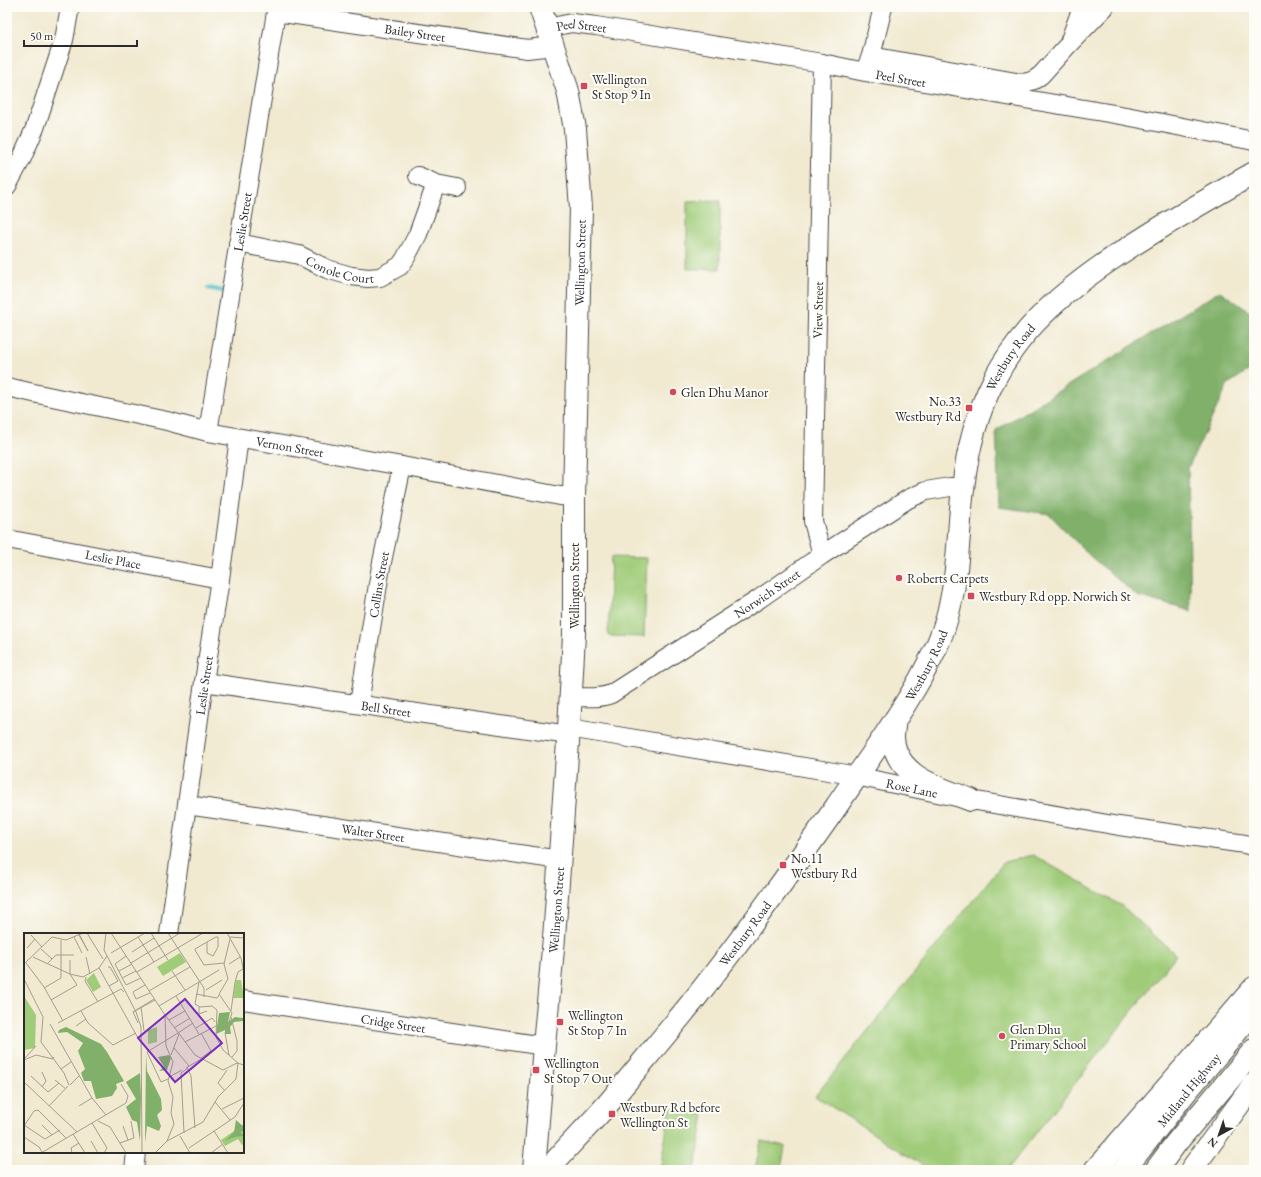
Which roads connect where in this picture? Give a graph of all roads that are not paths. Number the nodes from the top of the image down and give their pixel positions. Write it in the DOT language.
graph roads {
  1 [pos="70,7"];
  2 [pos="540,7"];
  3 [pos="883,7"];
  4 [pos="1082,7"];
  5 [pos="1105,7"];
  6 [pos="276,12"];
  7 [pos="550,37"];
  8 [pos="1068,44"];
  9 [pos="822,64"];
  10 [pos="868,64"];
  11 [pos="1254,141"];
  12 [pos="1254,173"];
  13 [pos="418,176"];
  14 [pos="436,184"];
  15 [pos="7,186"];
  16 [pos="457,188"];
  17 [pos="238,243"];
  18 [pos="7,387"];
  19 [pos="208,432"];
  20 [pos="239,438"];
  21 [pos="402,466"];
  22 [pos="963,488"];
  23 [pos="574,496"];
  24 [pos="7,539"];
  25 [pos="822,555"];
  26 [pos="220,579"];
  27 [pos="204,682"];
  28 [pos="571,697"];
  29 [pos="359,704"];
  30 [pos="895,720"];
  31 [pos="569,731"];
  32 [pos="857,776"];
  33 [pos="971,800"];
  34 [pos="187,805"];
  35 [pos="1254,847"];
  36 [pos="560,860"];
  37 [pos="169,933"];
  38 [pos="1254,988"];
  39 [pos="244,1000"];
  40 [pos="1254,1011"];
  41 [pos="544,1046"];
  42 [pos="1254,1050"];
  43 [pos="1254,1084"];
  44 [pos="136,1153"];
  45 [pos="134,1170"];
  46 [pos="534,1170"];
  47 [pos="548,1170"];
  48 [pos="1095,1170"];
  49 [pos="1124,1170"];
  50 [pos="1156,1170"];
  51 [pos="1191,1170"];
  1 -- 15 [label="street"];
  2 -- 7 [label="main road, Wellington Street"];
  3 -- 10 [label="street"];
  4 -- 8 [label="street"];
  5 -- 8 [label="street"];
  6 -- 7 [label="street, Bailey Street"];
  6 -- 17 [label="street, Leslie Street"];
  7 -- 9 [label="street, Peel Street"];
  7 -- 23 [label="main road, Wellington Street"];
  8 -- 10 [label="street"];
  9 -- 10 [label="street, Peel Street"];
  9 -- 25 [label="street, View Street"];
  10 -- 11 [label="street, Peel Street"];
  12 -- 22 [label="main road, Westbury Road"];
  13 -- 14 [label="street"];
  14 -- 16 [label="street"];
  14 -- 17 [label="street, Conole Court"];
  17 -- 19 [label="street, Leslie Street"];
  18 -- 19 [label="street, Vernon Street"];
  19 -- 20 [label="street, Vernon Street"];
  20 -- 21 [label="street, Vernon Street"];
  20 -- 26 [label="street, Leslie Street"];
  21 -- 23 [label="street, Vernon Street"];
  21 -- 29 [label="street, Collins Street"];
  22 -- 25 [label="street, Norwich Street"];
  22 -- 30 [label="main road, Westbury Road"];
  23 -- 28 [label="main road, Wellington Street"];
  24 -- 26 [label="street, Leslie Place"];
  25 -- 28 [label="street, Norwich Street"];
  26 -- 27 [label="street, Leslie Street"];
  27 -- 29 [label="street, Bell Street"];
  27 -- 34 [label="street, Leslie Street"];
  28 -- 31 [label="main road, Wellington Street"];
  29 -- 31 [label="street, Bell Street"];
  30 -- 32 [label="main road, Westbury Road"];
  30 -- 33 [label="main road"];
  31 -- 32 [label="street, Rose Lane"];
  31 -- 36 [label="main road, Wellington Street"];
  32 -- 33 [label="street, Rose Lane"];
  32 -- 47 [label="main road, Westbury Road"];
  33 -- 35 [label="street, Rose Lane"];
  34 -- 36 [label="street, Walter Street"];
  34 -- 37 [label="street, Leslie Street"];
  36 -- 41 [label="main road, Wellington Street"];
  38 -- 48 [label="main road"];
  39 -- 41 [label="street, Cridge Street"];
  40 -- 49 [label="main road, Midland Highway"];
  41 -- 46 [label="main road, Wellington Street"];
  42 -- 50 [label="main road, Midland Highway"];
  43 -- 51 [label="main road"];
  44 -- 45 [label="street"];
}
